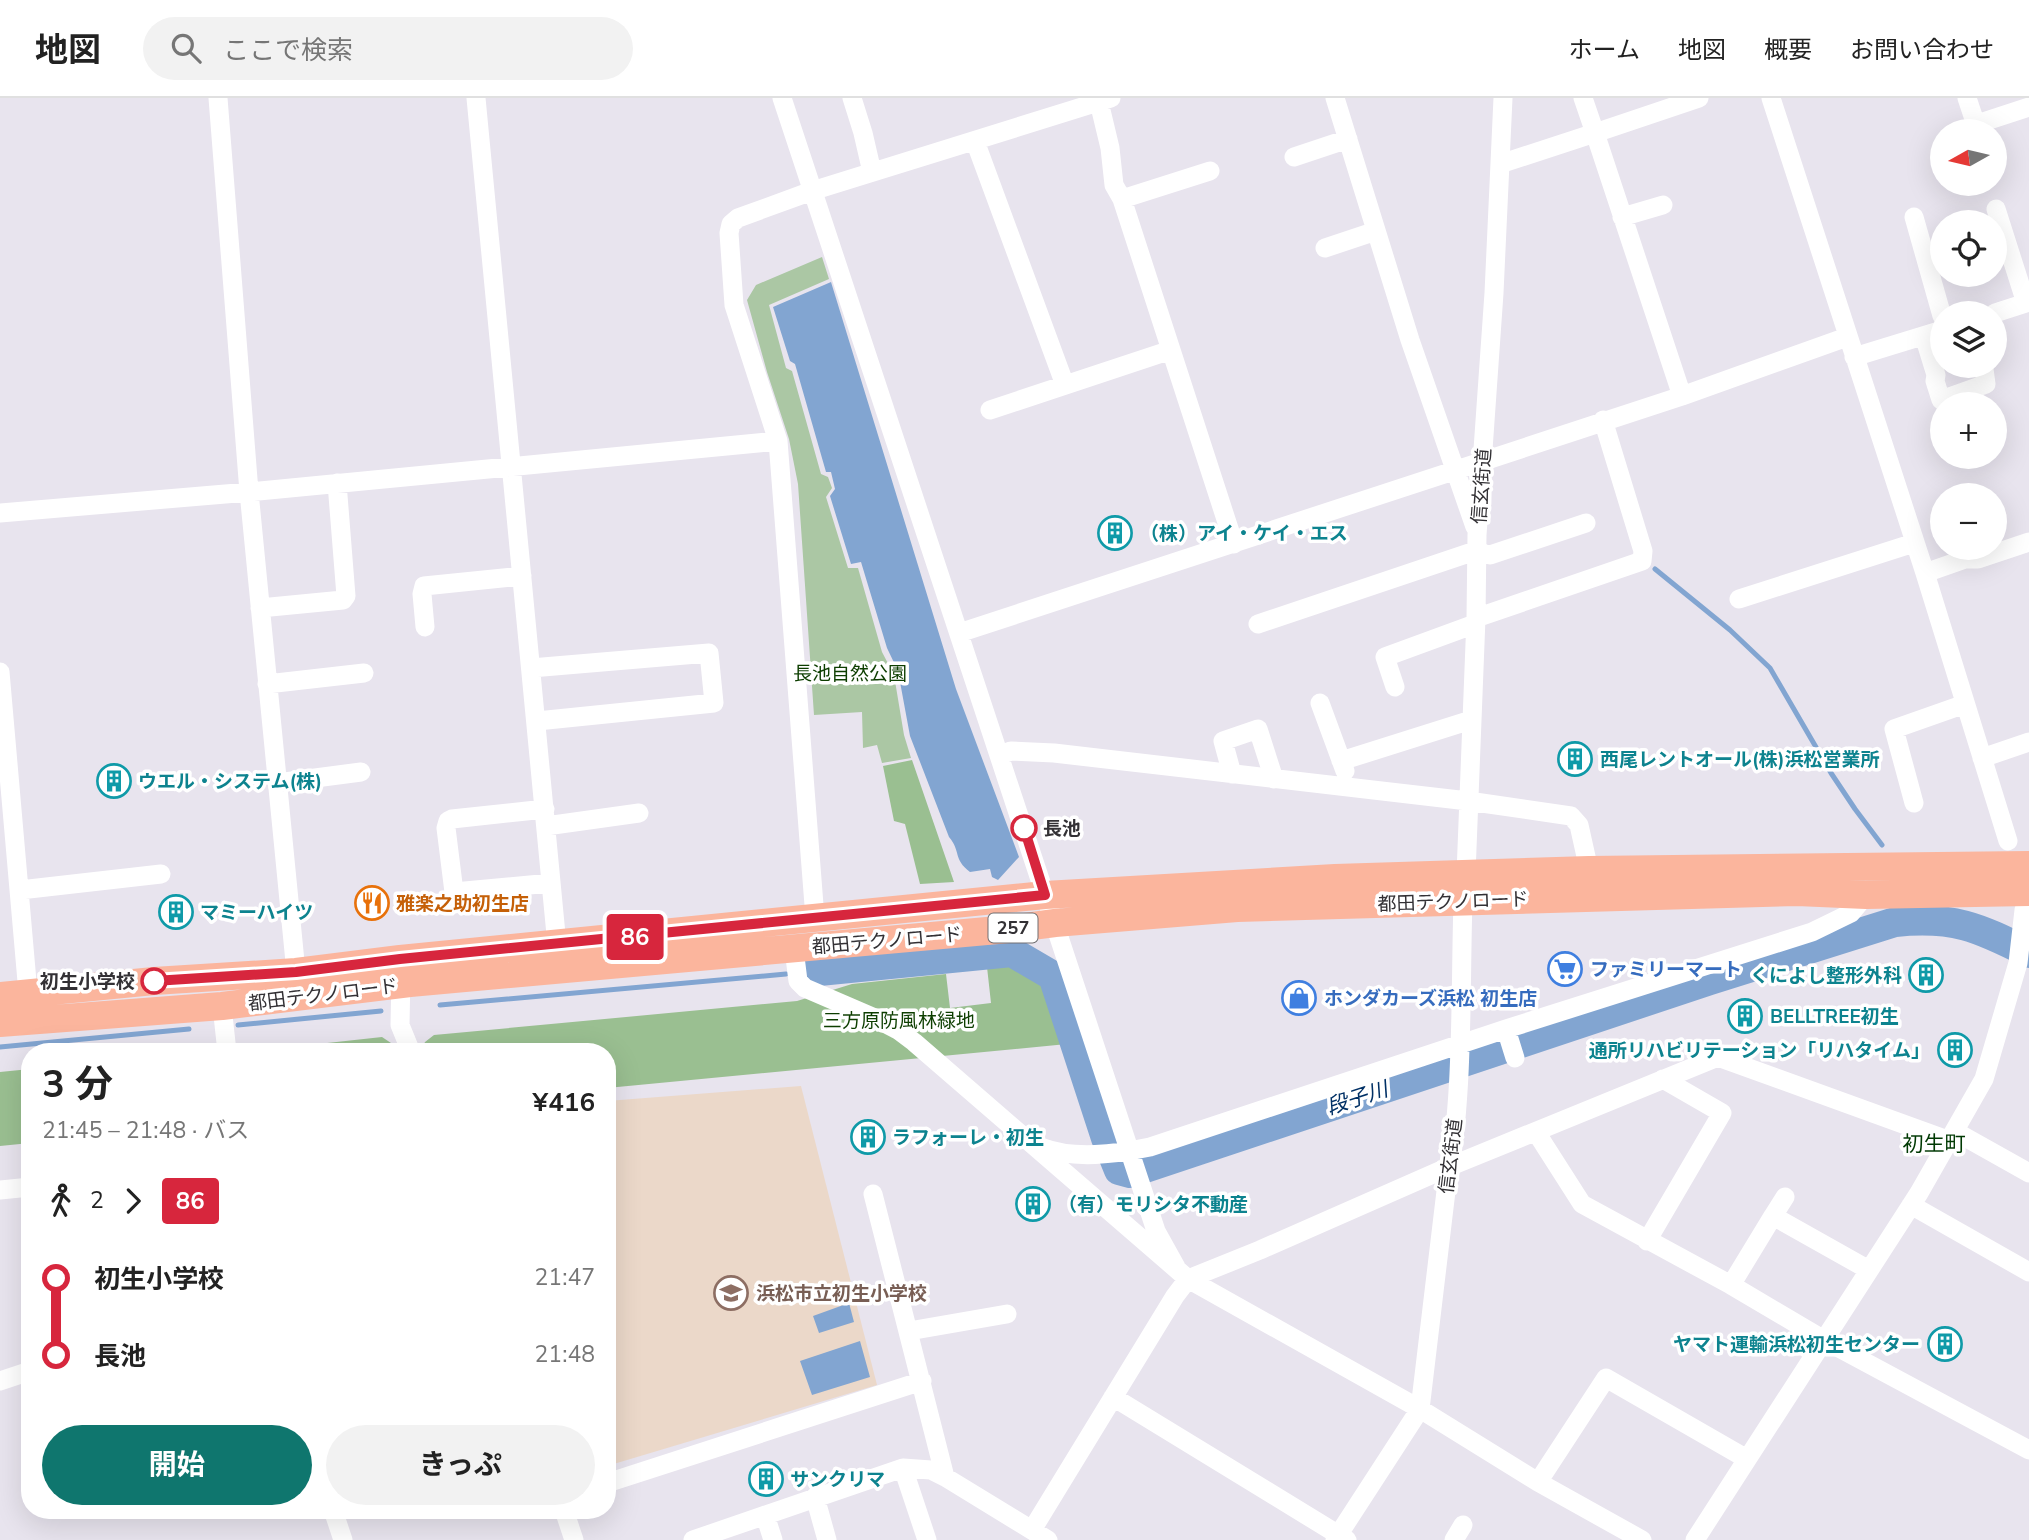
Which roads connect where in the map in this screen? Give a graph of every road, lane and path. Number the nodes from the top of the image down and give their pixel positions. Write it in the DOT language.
graph roads {
  1 [pos="218,98"];
  2 [pos="476,98"];
  3 [pos="782,98"];
  4 [pos="852,98"];
  5 [pos="1335,98"];
  6 [pos="1503,98"];
  7 [pos="1583,98"];
  8 [pos="1699,98"];
  9 [pos="1771,98"];
  10 [pos="1967,98"];
  11 [pos="1097,101"];
  12 [pos="2029,107"];
  13 [pos="1595,133"];
  14 [pos="1348,139"];
  15 [pos="975,141"];
  16 [pos="1294,157"];
  17 [pos="1500,164"];
  18 [pos="1210,171"];
  19 [pos="872,172"];
  20 [pos="812,191"];
  21 [pos="1122,199"];
  22 [pos="1663,205"];
  23 [pos="1996,209"];
  24 [pos="1622,217"];
  25 [pos="1914,218"];
  26 [pos="1376,231"];
  27 [pos="1325,248"];
  28 [pos="1938,301"];
  29 [pos="2027,302"];
  30 [pos="2007,309"];
  31 [pos="1930,334"];
  32 [pos="1847,337"];
  33 [pos="1171,350"];
  34 [pos="1854,357"];
  35 [pos="1936,378"];
  36 [pos="1985,378"];
  37 [pos="1065,385"];
  38 [pos="1682,396"];
  39 [pos="990,410"];
  40 [pos="1603,420"];
  41 [pos="778,441"];
  42 [pos="1482,462"];
  43 [pos="511,467"];
  44 [pos="1455,471"];
  45 [pos="337,483"];
  46 [pos="249,492"];
  47 [pos="0,513"];
  48 [pos="1586,523"];
  49 [pos="2029,542"];
  50 [pos="1478,543"];
  51 [pos="1914,543"];
  52 [pos="1234,544"];
  53 [pos="1925,573"];
  54 [pos="522,576"];
  55 [pos="1740,599"];
  56 [pos="260,608"];
  57 [pos="1476,621"];
  58 [pos="1258,624"];
  59 [pos="425,627"];
  60 [pos="959,633"];
  61 [pos="531,668"];
  62 [pos="0,672"];
  63 [pos="364,673"];
  64 [pos="267,684"];
  65 [pos="1395,687"];
  66 [pos="1320,703"];
  67 [pos="1965,704"];
  68 [pos="1471,720"];
  69 [pos="537,721"];
  70 [pos="2029,742"];
  71 [pos="1000,755"];
  72 [pos="1982,758"];
  73 [pos="1341,761"];
  74 [pos="361,772"];
  75 [pos="1232,774"];
  76 [pos="1274,779"];
  77 [pos="276,783"];
  78 [pos="1350,789"];
  79 [pos="1468,801"];
  80 [pos="1914,803"];
  81 [pos="639,813"];
  82 [pos="546,818"];
  83 [pos="2008,841"];
  84 [pos="2029,865"];
  85 [pos="1589,870"];
  86 [pos="161,874"];
  87 [pos="551,883"];
  88 [pos="1465,887"];
  89 [pos="20,890"];
  90 [pos="2029,894"];
  91 [pos="1045,895"];
  92 [pos="1866,895"];
  93 [pos="815,918"];
  94 [pos="1055,923"];
  95 [pos="557,945"];
  96 [pos="2023,954"];
  97 [pos="796,964"];
  98 [pos="296,972"];
  99 [pos="401,972"];
  100 [pos="28,993"];
  101 [pos="0,996"];
  102 [pos="222,1006"];
  103 [pos="0,1023"];
  104 [pos="1507,1033"];
  105 [pos="226,1043"];
  106 [pos="407,1043"];
  107 [pos="1459,1057"];
  108 [pos="1515,1058"];
  109 [pos="1663,1079"];
  110 [pos="1536,1132"];
  111 [pos="1953,1136"];
  112 [pos="1035,1144"];
  113 [pos="1126,1160"];
  114 [pos="1451,1166"];
  115 [pos="2029,1173"];
  116 [pos="21,1188"];
  117 [pos="0,1190"];
  118 [pos="873,1194"];
  119 [pos="1785,1197"];
  120 [pos="1911,1205"];
  121 [pos="1773,1216"];
  122 [pos="1647,1241"];
  123 [pos="1869,1270"];
  124 [pos="2029,1272"];
  125 [pos="1182,1273"];
  126 [pos="1731,1285"];
  127 [pos="1007,1314"];
  128 [pos="909,1331"];
  129 [pos="1824,1340"];
  130 [pos="21,1374"];
  131 [pos="0,1381"];
  132 [pos="922,1381"];
  133 [pos="1113,1397"];
  134 [pos="1420,1409"];
  135 [pos="2029,1450"];
  136 [pos="1747,1459"];
  137 [pos="903,1468"];
  138 [pos="945,1477"];
  139 [pos="616,1480"];
  140 [pos="1538,1482"];
  141 [pos="815,1497"];
  142 [pos="765,1515"];
  143 [pos="336,1519"];
  144 [pos="567,1519"];
  145 [pos="1040,1535"];
  146 [pos="1340,1538"];
  147 [pos="1639,1539"];
  148 [pos="343,1540"];
  149 [pos="573,1540"];
  150 [pos="693,1540"];
  151 [pos="772,1540"];
  152 [pos="827,1540"];
  153 [pos="927,1540"];
  154 [pos="1695,1540"];
  1 -- 46 [label="street"];
  2 -- 43 [label="street"];
  3 -- 20 [label="street"];
  4 -- 19 [label="street"];
  5 -- 14 [label="street"];
  6 -- 17 [label="street, 信玄街道"];
  7 -- 13 [label="street"];
  8 -- 13 [label="street"];
  9 -- 32 [label="street"];
  10 -- 12 [label="street"];
  11 -- 15 [label="street"];
  11 -- 21 [label="street"];
  13 -- 17 [label="street"];
  13 -- 24 [label="street"];
  14 -- 16 [label="street"];
  14 -- 26 [label="street"];
  15 -- 19 [label="street"];
  15 -- 37 [label="street"];
  17 -- 42 [label="street, 信玄街道"];
  18 -- 21 [label="street"];
  19 -- 20 [label="street"];
  20 -- 41 [label="street"];
  20 -- 60 [label="street"];
  21 -- 33 [label="street"];
  22 -- 24 [label="street"];
  23 -- 29 [label="street"];
  24 -- 38 [label="street"];
  25 -- 28 [label="street"];
  26 -- 27 [label="street"];
  26 -- 44 [label="street"];
  29 -- 30 [label="street"];
  31 -- 34 [label="street"];
  32 -- 34 [label="street"];
  32 -- 38 [label="street"];
  33 -- 37 [label="street"];
  33 -- 52 [label="street"];
  34 -- 51 [label="street"];
  35 -- 36 [label="street"];
  37 -- 39 [label="street"];
  38 -- 40 [label="street"];
  40 -- 42 [label="street"];
  40 -- 57 [label="street"];
  41 -- 43 [label="street"];
  41 -- 93 [label="street"];
  42 -- 44 [label="street"];
  42 -- 50 [label="street, 信玄街道"];
  43 -- 45 [label="street"];
  43 -- 54 [label="street"];
  44 -- 50 [label="street"];
  44 -- 52 [label="street"];
  45 -- 46 [label="street"];
  45 -- 56 [label="street"];
  46 -- 47 [label="street"];
  46 -- 56 [label="street"];
  48 -- 50 [label="street"];
  49 -- 53 [label="street"];
  50 -- 57 [label="street, 信玄街道"];
  50 -- 58 [label="street"];
  51 -- 53 [label="street"];
  51 -- 55 [label="street"];
  52 -- 60 [label="street"];
  53 -- 67 [label="street"];
  54 -- 59 [label="street"];
  54 -- 61 [label="street"];
  56 -- 64 [label="street"];
  57 -- 65 [label="street"];
  57 -- 68 [label="street, 信玄街道"];
  60 -- 71 [label="street"];
  61 -- 69 [label="street"];
  61 -- 69 [label="street"];
  62 -- 89 [label="street"];
  63 -- 64 [label="street"];
  64 -- 77 [label="street"];
  66 -- 73 [label="street"];
  67 -- 72 [label="street"];
  67 -- 80 [label="street"];
  68 -- 73 [label="street"];
  68 -- 79 [label="street, 信玄街道"];
  69 -- 82 [label="street"];
  70 -- 72 [label="street"];
  71 -- 75 [label="street"];
  71 -- 91 [label="street"];
  72 -- 83 [label="street"];
  73 -- 78 [label="street"];
  74 -- 77 [label="street"];
  75 -- 76 [label="street"];
  75 -- 76 [label="street"];
  76 -- 78 [label="street"];
  77 -- 98 [label="street"];
  78 -- 79 [label="street"];
  79 -- 85 [label="street"];
  79 -- 88 [label="street, 信玄街道"];
  81 -- 82 [label="street"];
  82 -- 87 [label="street"];
  82 -- 87 [label="street"];
  84 -- 85 [label="highway, 都田テクノロード / 257"];
  85 -- 88 [label="highway, 都田テクノロード / 257"];
  86 -- 89 [label="street"];
  87 -- 95 [label="street"];
  88 -- 91 [label="highway, 都田テクノロード / 257"];
  88 -- 92 [label="highway, 都田テクノロード / 257"];
  88 -- 94 [label="highway, 都田テクノロード / 257"];
  88 -- 107 [label="street, 信玄街道"];
  89 -- 100 [label="street"];
  90 -- 92 [label="highway, 都田テクノロード / 257"];
  90 -- 96 [label="street"];
  91 -- 93 [label="highway, 都田テクノロード / 257"];
  91 -- 94 [label="street"];
  92 -- 104 [label="street"];
  93 -- 95 [label="highway, 都田テクノロード / 257"];
  94 -- 97 [label="highway, 都田テクノロード / 257"];
  94 -- 113 [label="street"];
  95 -- 99 [label="highway, 都田テクノロード / 257"];
  96 -- 111 [label="street"];
  97 -- 99 [label="highway, 都田テクノロード / 257"];
  97 -- 112 [label="street"];
  98 -- 99 [label="highway, 都田テクノロード / 257"];
  98 -- 100 [label="highway, 都田テクノロード / 257"];
  99 -- 102 [label="highway, 都田テクノロード / 257"];
  99 -- 106 [label="street"];
  100 -- 101 [label="highway, 都田テクノロード / 257"];
  102 -- 103 [label="highway, 都田テクノロード / 257"];
  102 -- 105 [label="street"];
  104 -- 107 [label="street"];
  104 -- 108 [label="street"];
  107 -- 113 [label="street"];
  107 -- 114 [label="street, 信玄街道"];
  109 -- 110 [label="street"];
  109 -- 111 [label="street"];
  109 -- 122 [label="street"];
  110 -- 114 [label="street"];
  110 -- 122 [label="street"];
  111 -- 115 [label="street"];
  111 -- 120 [label="street"];
  112 -- 113 [label="street"];
  112 -- 125 [label="street"];
  113 -- 125 [label="street"];
  114 -- 125 [label="street"];
  114 -- 134 [label="street, 信玄街道"];
  116 -- 117 [label="street"];
  118 -- 128 [label="street"];
  119 -- 121 [label="street"];
  120 -- 123 [label="street"];
  120 -- 124 [label="street"];
  121 -- 123 [label="street"];
  121 -- 126 [label="street"];
  122 -- 126 [label="street"];
  123 -- 129 [label="street"];
  125 -- 133 [label="street"];
  125 -- 134 [label="street"];
  126 -- 129 [label="street"];
  127 -- 128 [label="street"];
  128 -- 132 [label="street"];
  129 -- 135 [label="street"];
  129 -- 136 [label="street"];
  130 -- 131 [label="street"];
  132 -- 138 [label="street"];
  132 -- 139 [label="street"];
  133 -- 145 [label="street"];
  133 -- 146 [label="street"];
  134 -- 140 [label="street"];
  134 -- 146 [label="street"];
  136 -- 140 [label="street"];
  136 -- 154 [label="street"];
  137 -- 138 [label="street"];
  137 -- 141 [label="street"];
  137 -- 153 [label="street"];
  138 -- 145 [label="street"];
  140 -- 147 [label="street"];
  141 -- 142 [label="street"];
  141 -- 152 [label="street"];
  142 -- 150 [label="street"];
  142 -- 151 [label="street"];
  143 -- 148 [label="street"];
  144 -- 149 [label="street"];
}
